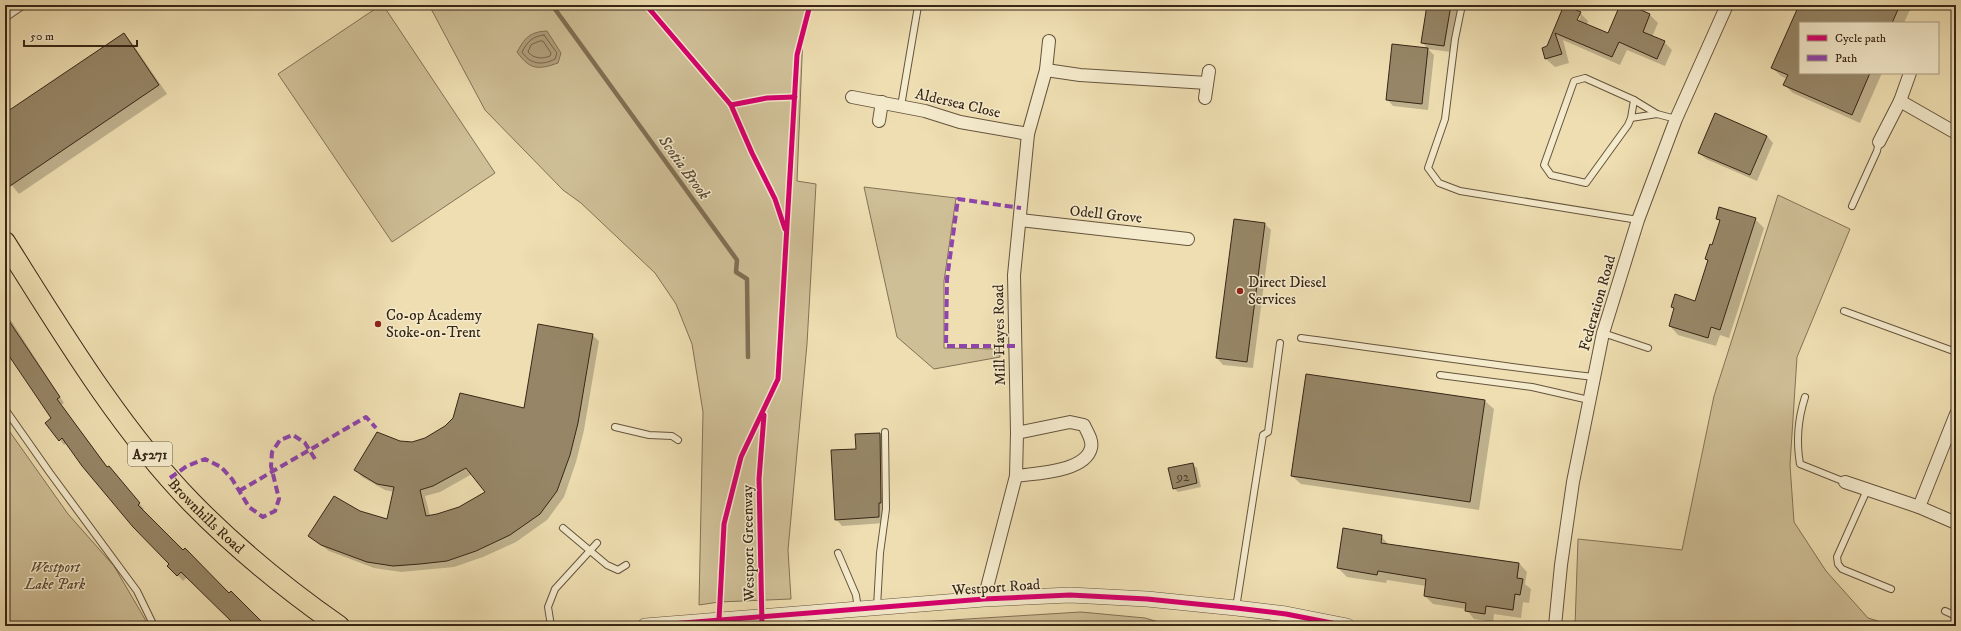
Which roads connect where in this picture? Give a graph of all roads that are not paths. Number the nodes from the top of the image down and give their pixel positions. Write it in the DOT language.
graph roads {
  1 [pos="24,5"];
  2 [pos="1462,5"];
  3 [pos="1727,5"];
  4 [pos="918,6"];
  5 [pos="5,18"];
  6 [pos="1049,41"];
  7 [pos="1046,70"];
  8 [pos="1210,71"];
  9 [pos="1910,74"];
  10 [pos="1207,84"];
  11 [pos="852,97"];
  12 [pos="1205,98"];
  13 [pos="1634,100"];
  14 [pos="1900,101"];
  15 [pos="882,102"];
  16 [pos="901,106"];
  17 [pos="1657,114"];
  18 [pos="1631,118"];
  19 [pos="1676,119"];
  20 [pos="879,121"];
  21 [pos="1956,133"];
  22 [pos="1028,134"];
  23 [pos="1879,142"];
  24 [pos="1852,206"];
  25 [pos="1020,220"];
  26 [pos="1638,220"];
  27 [pos="1188,239"];
  28 [pos="5,242"];
  29 [pos="1844,311"];
  30 [pos="1603,333"];
  31 [pos="1301,338"];
  32 [pos="1280,343"];
  33 [pos="1648,348"];
  34 [pos="1956,352"];
  35 [pos="1440,375"];
  36 [pos="1594,377"];
  37 [pos="1805,397"];
  38 [pos="1589,400"];
  39 [pos="5,409"];
  40 [pos="1955,418"];
  41 [pos="615,427"];
  42 [pos="885,432"];
  43 [pos="1017,433"];
  44 [pos="678,440"];
  45 [pos="1016,476"];
  46 [pos="1845,482"];
  47 [pos="1867,490"];
  48 [pos="1919,507"];
  49 [pos="1956,523"];
  50 [pos="563,528"];
  51 [pos="597,543"];
  52 [pos="589,551"];
  53 [pos="838,553"];
  54 [pos="626,565"];
  55 [pos="1891,589"];
  56 [pos="984,599"];
  57 [pos="877,608"];
  58 [pos="1236,608"];
  59 [pos="858,610"];
  60 [pos="1945,611"];
  61 [pos="1956,616"];
  62 [pos="154,626"];
  63 [pos="339,626"];
  64 [pos="551,626"];
  65 [pos="645,626"];
  66 [pos="1347,626"];
  67 [pos="1555,626"];
  1 -- 5 [label="lane"];
  2 -- 26 [label="lane"];
  3 -- 19 [label="street, Federation Road"];
  4 -- 16 [label="lane"];
  6 -- 7 [label="street, Mill Hayes Road"];
  7 -- 10 [label="street"];
  7 -- 22 [label="street, Mill Hayes Road"];
  8 -- 10 [label="street"];
  9 -- 14 [label="street"];
  10 -- 12 [label="street"];
  11 -- 15 [label="street, Aldersea Close"];
  13 -- 17 [label="lane"];
  13 -- 18 [label="lane"];
  13 -- 18 [label="lane"];
  14 -- 21 [label="street"];
  14 -- 23 [label="street"];
  15 -- 16 [label="street, Aldersea Close"];
  15 -- 20 [label="street"];
  16 -- 22 [label="street, Aldersea Close"];
  17 -- 18 [label="lane"];
  17 -- 19 [label="lane"];
  19 -- 26 [label="street, Federation Road"];
  22 -- 25 [label="street, Mill Hayes Road"];
  23 -- 24 [label="lane"];
  25 -- 27 [label="street, Odell Grove"];
  25 -- 43 [label="street, Mill Hayes Road"];
  26 -- 30 [label="street, Federation Road"];
  28 -- 63 [label="main road, Brownhills Road / A5271"];
  29 -- 34 [label="lane"];
  30 -- 33 [label="lane"];
  30 -- 36 [label="street, Federation Road"];
  31 -- 36 [label="lane"];
  32 -- 58 [label="lane"];
  35 -- 38 [label="lane"];
  36 -- 38 [label="street, Federation Road"];
  37 -- 46 [label="lane"];
  38 -- 67 [label="street, Federation Road"];
  39 -- 62 [label="lane"];
  40 -- 48 [label="street"];
  41 -- 44 [label="lane"];
  42 -- 57 [label="lane"];
  43 -- 45 [label="street, Mill Hayes Road"];
  43 -- 45 [label="street"];
  45 -- 56 [label="street, Mill Hayes Road"];
  46 -- 47 [label="street"];
  47 -- 48 [label="street"];
  47 -- 55 [label="lane"];
  48 -- 49 [label="street"];
  50 -- 52 [label="lane"];
  51 -- 52 [label="lane"];
  52 -- 54 [label="lane"];
  52 -- 64 [label="lane"];
  53 -- 59 [label="lane"];
  56 -- 57 [label="street, Westport Road"];
  56 -- 58 [label="street, Westport Road"];
  57 -- 59 [label="street, Westport Road"];
  58 -- 66 [label="street, Westport Road"];
  59 -- 65 [label="street, Westport Road"];
  60 -- 61 [label="lane"];
}
